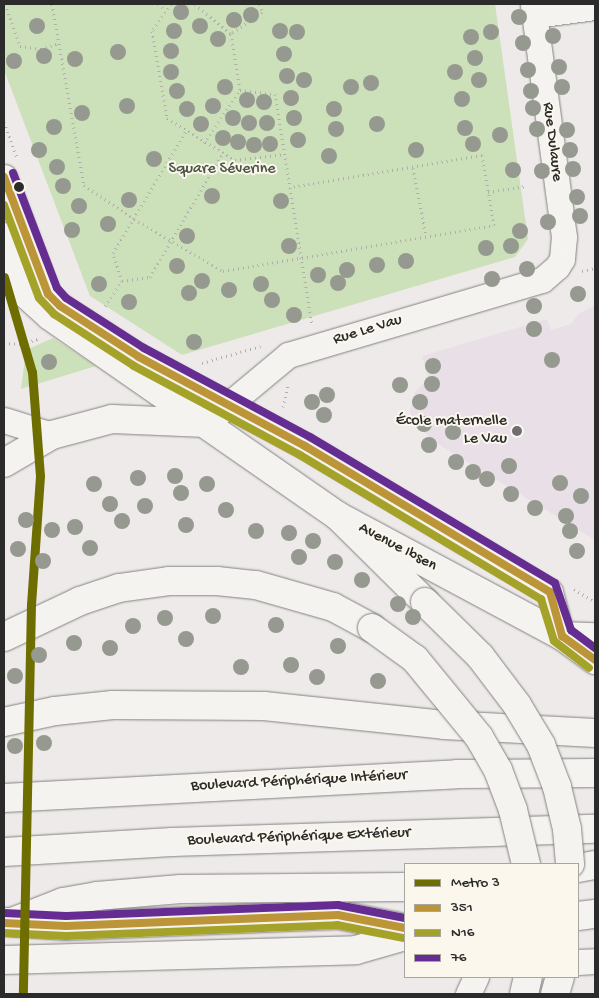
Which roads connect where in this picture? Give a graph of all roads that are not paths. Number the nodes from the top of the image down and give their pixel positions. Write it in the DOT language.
graph roads {
  1 [pos="595,7"];
  2 [pos="534,9"];
  3 [pos="4,177"];
  4 [pos="4,237"];
  5 [pos="31,253"];
  6 [pos="550,276"];
  7 [pos="27,295"];
  8 [pos="228,406"];
  9 [pos="4,420"];
  10 [pos="206,423"];
  11 [pos="52,435"];
  12 [pos="4,463"];
  13 [pos="338,516"];
  14 [pos="562,636"];
  15 [pos="4,637"];
  16 [pos="595,637"];
  17 [pos="595,660"];
  18 [pos="4,722"];
  19 [pos="595,733"];
  20 [pos="595,773"];
  21 [pos="4,798"];
  22 [pos="595,829"];
  23 [pos="4,852"];
  24 [pos="526,863"];
  25 [pos="570,863"];
  26 [pos="595,865"];
  27 [pos="579,868"];
  28 [pos="404,886"];
  29 [pos="595,914"];
  30 [pos="579,916"];
  31 [pos="8,922"];
  32 [pos="404,928"];
  33 [pos="404,936"];
  34 [pos="4,960"];
  35 [pos="595,961"];
  36 [pos="579,962"];
  37 [pos="476,978"];
  38 [pos="528,978"];
  39 [pos="560,978"];
  40 [pos="468,994"];
  41 [pos="524,994"];
  42 [pos="555,994"];
  1 -- 2 [label="street"];
  2 -- 6 [label="street, Rue Dulaure"];
  3 -- 5 [label="street"];
  4 -- 7 [label="main road"];
  5 -- 7 [label="street"];
  5 -- 8 [label="street"];
  6 -- 8 [label="street, Rue Le Vau"];
  7 -- 10 [label="main road, Avenue Ibsen"];
  8 -- 10 [label="street, Rue Le Vau"];
  8 -- 14 [label="street"];
  9 -- 11 [label="street"];
  10 -- 11 [label="main road"];
  10 -- 13 [label="main road, Avenue Ibsen"];
  11 -- 12 [label="main road"];
  13 -- 14 [label="main road, Avenue Ibsen"];
  13 -- 25 [label="main road, bridge"];
  14 -- 16 [label="main road"];
  14 -- 17 [label="main road, Avenue Ibsen"];
  15 -- 24 [label="main road, bridge"];
  18 -- 19 [label="main road"];
  20 -- 21 [label="main road, Boulevard Périphérique Intérieur"];
  22 -- 23 [label="main road, Boulevard Périphérique Extérieur"];
  26 -- 27 [label="main road"];
  28 -- 31 [label="main road"];
  29 -- 30 [label="main road"];
  31 -- 32 [label="main road"];
  33 -- 34 [label="main road"];
  35 -- 36 [label="street"];
  37 -- 40 [label="street"];
  38 -- 41 [label="main road"];
  39 -- 42 [label="main road"];
}
